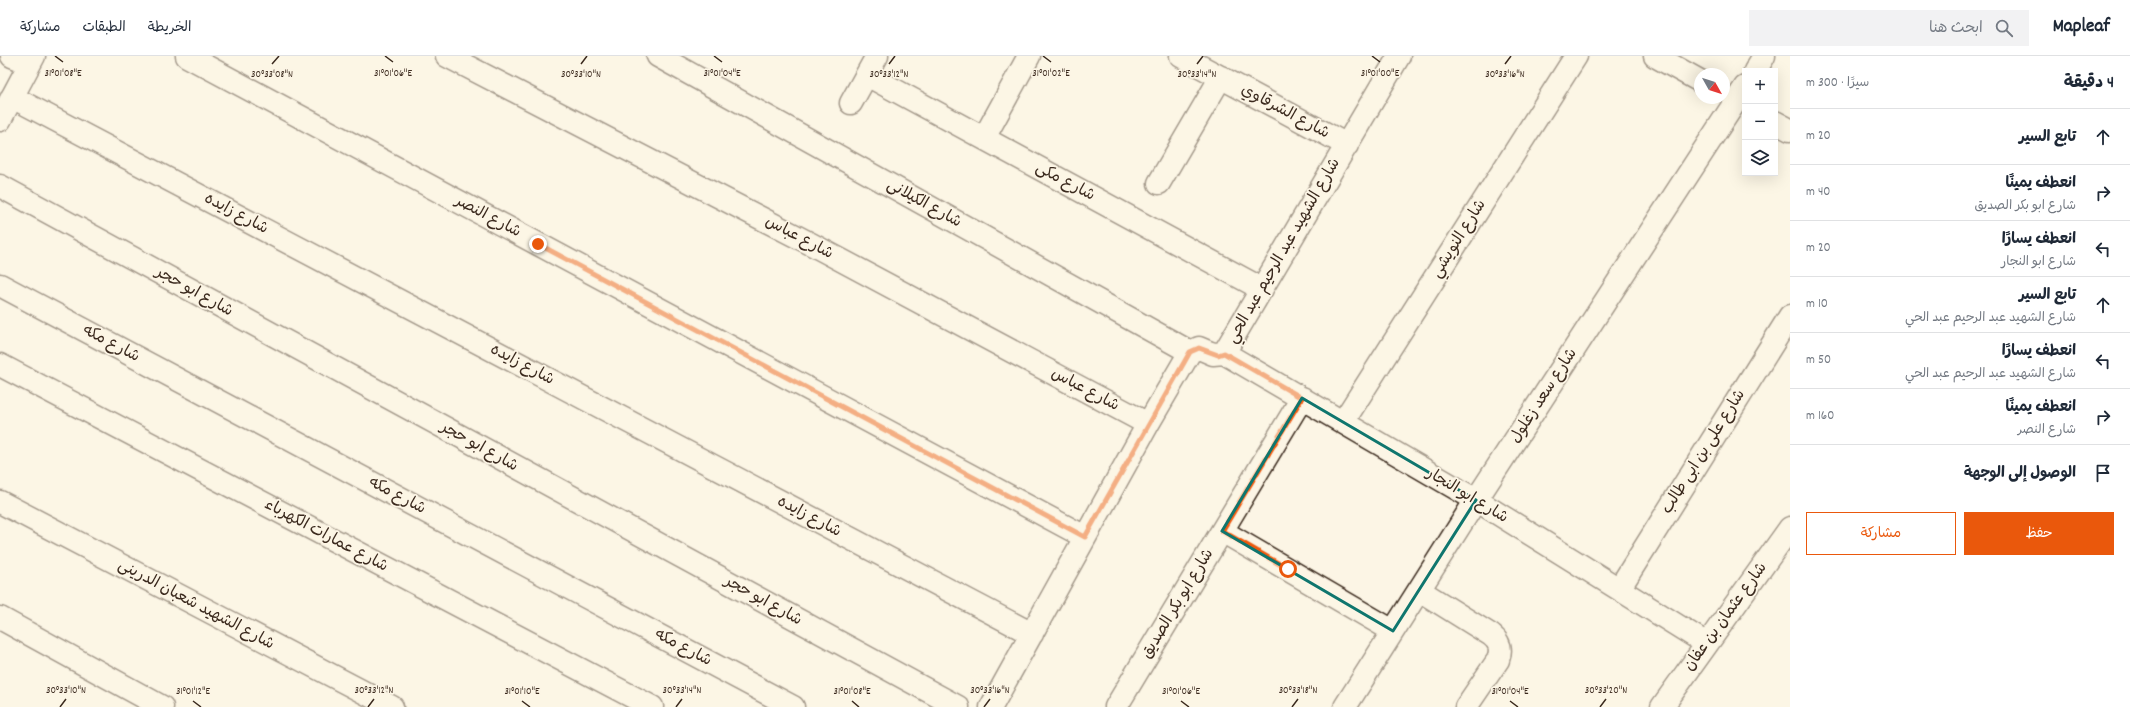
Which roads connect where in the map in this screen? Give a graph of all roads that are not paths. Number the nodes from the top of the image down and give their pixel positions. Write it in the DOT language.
graph roads {
  1 [pos="187,56"];
  2 [pos="448,56"];
  3 [pos="658,56"];
  4 [pos="1029,56"];
  5 [pos="1181,56"];
  6 [pos="1399,56"];
  7 [pos="1576,56"];
  8 [pos="1655,56"];
  9 [pos="1764,56"];
  10 [pos="26,58"];
  11 [pos="872,65"];
  12 [pos="1757,68"];
  13 [pos="1221,77"];
  14 [pos="1694,78"];
  15 [pos="12,96"];
  16 [pos="1738,97"];
  17 [pos="851,104"];
  18 [pos="0,120"];
  19 [pos="1778,124"];
  20 [pos="1790,130"];
  21 [pos="984,138"];
  22 [pos="1347,145"];
  23 [pos="1159,183"];
  24 [pos="0,186"];
  25 [pos="0,285"];
  26 [pos="1262,289"];
  27 [pos="1790,316"];
  28 [pos="1190,352"];
  29 [pos="1224,353"];
  30 [pos="0,365"];
  31 [pos="1302,398"];
  32 [pos="1343,422"];
  33 [pos="1148,424"];
  34 [pos="1476,500"];
  35 [pos="0,502"];
  36 [pos="1790,528"];
  37 [pos="1222,531"];
  38 [pos="1085,537"];
  39 [pos="1619,588"];
  40 [pos="1419,590"];
  41 [pos="0,618"];
  42 [pos="1393,631"];
  43 [pos="1032,634"];
  44 [pos="1707,644"];
  45 [pos="162,707"];
  46 [pos="392,707"];
  47 [pos="652,707"];
  48 [pos="793,707"];
  49 [pos="958,707"];
  50 [pos="991,707"];
  51 [pos="1116,707"];
  52 [pos="1345,707"];
  53 [pos="1466,707"];
  54 [pos="1662,707"];
  1 -- 38 [label="street, شارع النصر"];
  2 -- 33 [label="street, شارع عباس"];
  3 -- 28 [label="street, شارع الكيلانى"];
  4 -- 21 [label="street"];
  5 -- 13 [label="street, شارع الشرقاوي"];
  6 -- 22 [label="street, شارع الشهيد عبد الرحيم عبد الحي"];
  7 -- 32 [label="street, شارع النويشي"];
  8 -- 14 [label="street"];
  9 -- 12 [label="street"];
  10 -- 15 [label="street"];
  11 -- 17 [label="street"];
  11 -- 21 [label="street, شارع مكى"];
  13 -- 22 [label="street, شارع الشرقاوي"];
  13 -- 23 [label="street"];
  15 -- 18 [label="street"];
  15 -- 43 [label="street, شارع زايده"];
  16 -- 34 [label="street, شارع سعد زغلول"];
  19 -- 20 [label="street"];
  21 -- 26 [label="street, شارع مكى"];
  22 -- 26 [label="street, شارع الشهيد عبد الرحيم عبد الحي"];
  24 -- 49 [label="street, شارع ابو حجر"];
  25 -- 48 [label="street, شارع مكه"];
  26 -- 29 [label="street, شارع الشهيد عبد الرحيم عبد الحي"];
  27 -- 39 [label="street, شارع على بن ابى طالب"];
  28 -- 29 [label="street, شارع الشهيد عبد الرحيم عبد الحي"];
  28 -- 33 [label="street"];
  29 -- 31 [label="street, شارع ابو النجار"];
  30 -- 47 [label="street, شارع عمارات الكهرباء"];
  31 -- 32 [label="street, شارع ابو النجار"];
  31 -- 37 [label="street, شارع ابو بكر الصديق"];
  32 -- 34 [label="street, شارع ابو النجار"];
  33 -- 38 [label="street"];
  34 -- 39 [label="street, شارع ابو النجار"];
  34 -- 40 [label="street, شارع سعد زغلول"];
  35 -- 46 [label="street, شارع الشهيد شعبان الدرينى"];
  36 -- 44 [label="street, شارع عثمان بن عفان"];
  37 -- 42 [label="street"];
  37 -- 51 [label="street, شارع ابو بكر الصديق"];
  38 -- 43 [label="street"];
  39 -- 44 [label="street, شارع ابو النجار"];
  40 -- 42 [label="street, شارع سعد زغلول"];
  40 -- 53 [label="street"];
  41 -- 45 [label="street"];
  42 -- 52 [label="street, شارع سعد زغلول"];
  43 -- 50 [label="street"];
  44 -- 54 [label="street, شارع عثمان بن عفان"];
}
